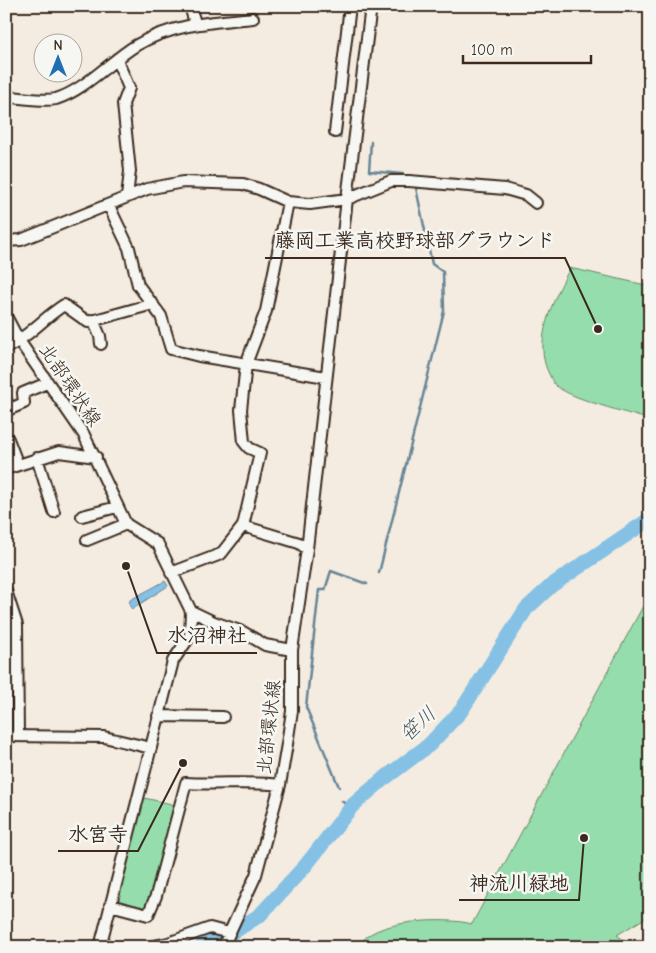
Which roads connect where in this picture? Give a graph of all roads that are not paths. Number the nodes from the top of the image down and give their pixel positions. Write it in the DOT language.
graph roads {
  1 [pos="190,6"];
  2 [pos="350,6"];
  3 [pos="371,6"];
  4 [pos="253,18"];
  5 [pos="195,23"];
  6 [pos="116,60"];
  7 [pos="6,97"];
  8 [pos="335,132"];
  9 [pos="127,197"];
  10 [pos="347,199"];
  11 [pos="288,202"];
  12 [pos="536,203"];
  13 [pos="109,206"];
  14 [pos="6,241"];
  15 [pos="153,304"];
  16 [pos="6,316"];
  17 [pos="93,320"];
  18 [pos="20,342"];
  19 [pos="100,344"];
  20 [pos="6,348"];
  21 [pos="246,364"];
  22 [pos="326,377"];
  23 [pos="47,383"];
  24 [pos="6,400"];
  25 [pos="8,439"];
  26 [pos="96,457"];
  27 [pos="37,458"];
  28 [pos="18,464"];
  29 [pos="6,469"];
  30 [pos="117,507"];
  31 [pos="54,512"];
  32 [pos="82,516"];
  33 [pos="126,524"];
  34 [pos="243,526"];
  35 [pos="87,540"];
  36 [pos="307,550"];
  37 [pos="171,573"];
  38 [pos="6,591"];
  39 [pos="191,611"];
  40 [pos="292,650"];
  41 [pos="158,716"];
  42 [pos="223,717"];
  43 [pos="6,736"];
  44 [pos="18,736"];
  45 [pos="151,748"];
  46 [pos="280,785"];
  47 [pos="110,906"];
  48 [pos="229,933"];
  49 [pos="100,947"];
  50 [pos="149,947"];
  51 [pos="223,947"];
  1 -- 5 [label="street"];
  2 -- 8 [label="street"];
  3 -- 10 [label="street, 北部環状線"];
  4 -- 5 [label="street"];
  5 -- 6 [label="street"];
  6 -- 7 [label="street"];
  6 -- 9 [label="street"];
  9 -- 11 [label="street"];
  9 -- 13 [label="street"];
  10 -- 11 [label="street"];
  10 -- 12 [label="street"];
  10 -- 22 [label="street, 北部環状線"];
  11 -- 21 [label="street"];
  13 -- 14 [label="street"];
  13 -- 15 [label="street"];
  15 -- 17 [label="street"];
  15 -- 21 [label="street"];
  16 -- 18 [label="street, 北部環状線"];
  17 -- 18 [label="street"];
  17 -- 19 [label="street"];
  18 -- 20 [label="street"];
  18 -- 23 [label="street, 北部環状線"];
  21 -- 22 [label="street"];
  21 -- 34 [label="street"];
  22 -- 36 [label="street, 北部環状線"];
  23 -- 24 [label="street"];
  23 -- 26 [label="street, 北部環状線"];
  25 -- 28 [label="street"];
  26 -- 27 [label="street"];
  26 -- 30 [label="street, 北部環状線"];
  27 -- 28 [label="street"];
  27 -- 31 [label="street"];
  28 -- 29 [label="street"];
  30 -- 32 [label="street"];
  30 -- 33 [label="street, 北部環状線"];
  33 -- 35 [label="street"];
  33 -- 37 [label="street"];
  34 -- 36 [label="street"];
  34 -- 37 [label="street"];
  36 -- 40 [label="street, 北部環状線"];
  37 -- 39 [label="street"];
  38 -- 44 [label="street"];
  39 -- 40 [label="street"];
  39 -- 41 [label="street"];
  40 -- 46 [label="street, 北部環状線"];
  41 -- 42 [label="street"];
  41 -- 45 [label="street"];
  43 -- 44 [label="street"];
  44 -- 45 [label="street"];
  45 -- 47 [label="street"];
  46 -- 47 [label="street"];
  46 -- 48 [label="street, 北部環状線"];
  47 -- 49 [label="street"];
  48 -- 50 [label="street"];
  48 -- 51 [label="street, 北部環状線"];
}
